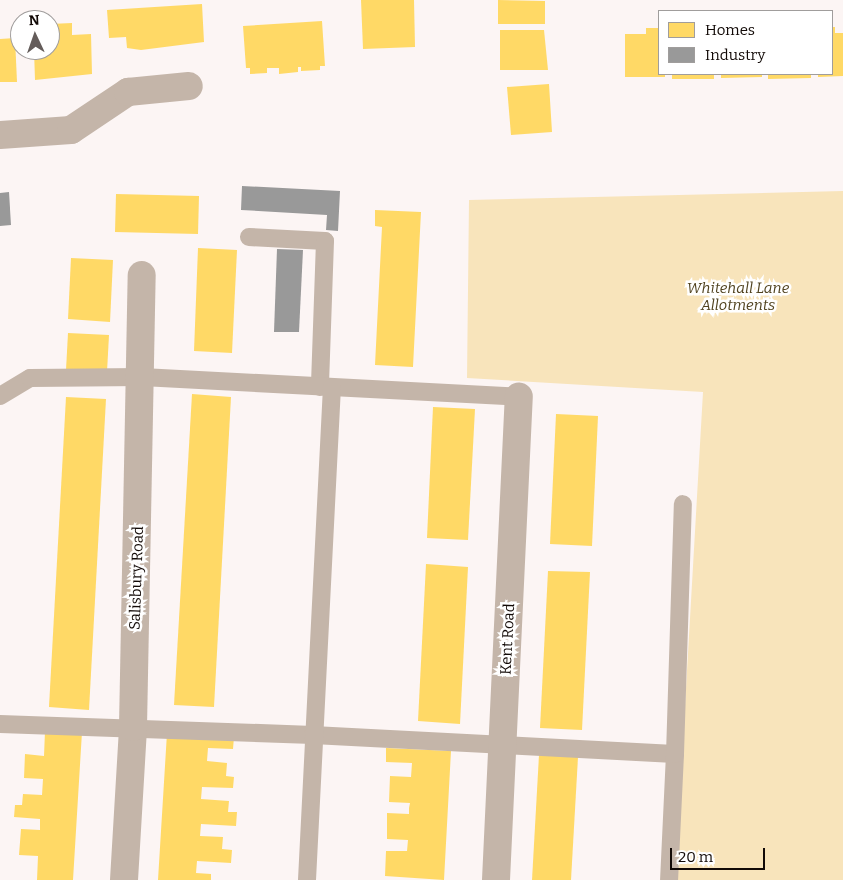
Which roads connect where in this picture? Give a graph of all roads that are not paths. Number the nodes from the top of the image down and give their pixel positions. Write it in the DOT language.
graph roads {
  1 [pos="190,86"];
  2 [pos="0,135"];
  3 [pos="250,237"];
  4 [pos="142,275"];
  5 [pos="142,377"];
  6 [pos="326,387"];
  7 [pos="0,396"];
  8 [pos="519,398"];
  9 [pos="683,504"];
  10 [pos="0,724"];
  11 [pos="133,726"];
  12 [pos="313,735"];
  13 [pos="503,747"];
  14 [pos="675,754"];
  15 [pos="124,880"];
  16 [pos="307,880"];
  17 [pos="496,880"];
  18 [pos="669,880"];
  1 -- 2 [label="street"];
  3 -- 6 [label="lane"];
  4 -- 5 [label="street, Salisbury Road"];
  5 -- 6 [label="lane"];
  5 -- 7 [label="lane"];
  5 -- 11 [label="street, Salisbury Road"];
  6 -- 8 [label="lane"];
  6 -- 12 [label="lane"];
  8 -- 13 [label="street, Kent Road"];
  9 -- 14 [label="lane"];
  10 -- 11 [label="lane"];
  11 -- 12 [label="lane"];
  11 -- 15 [label="street, Salisbury Road"];
  12 -- 13 [label="lane"];
  12 -- 16 [label="lane"];
  13 -- 14 [label="lane"];
  13 -- 17 [label="street, Kent Road"];
  14 -- 18 [label="lane"];
}
